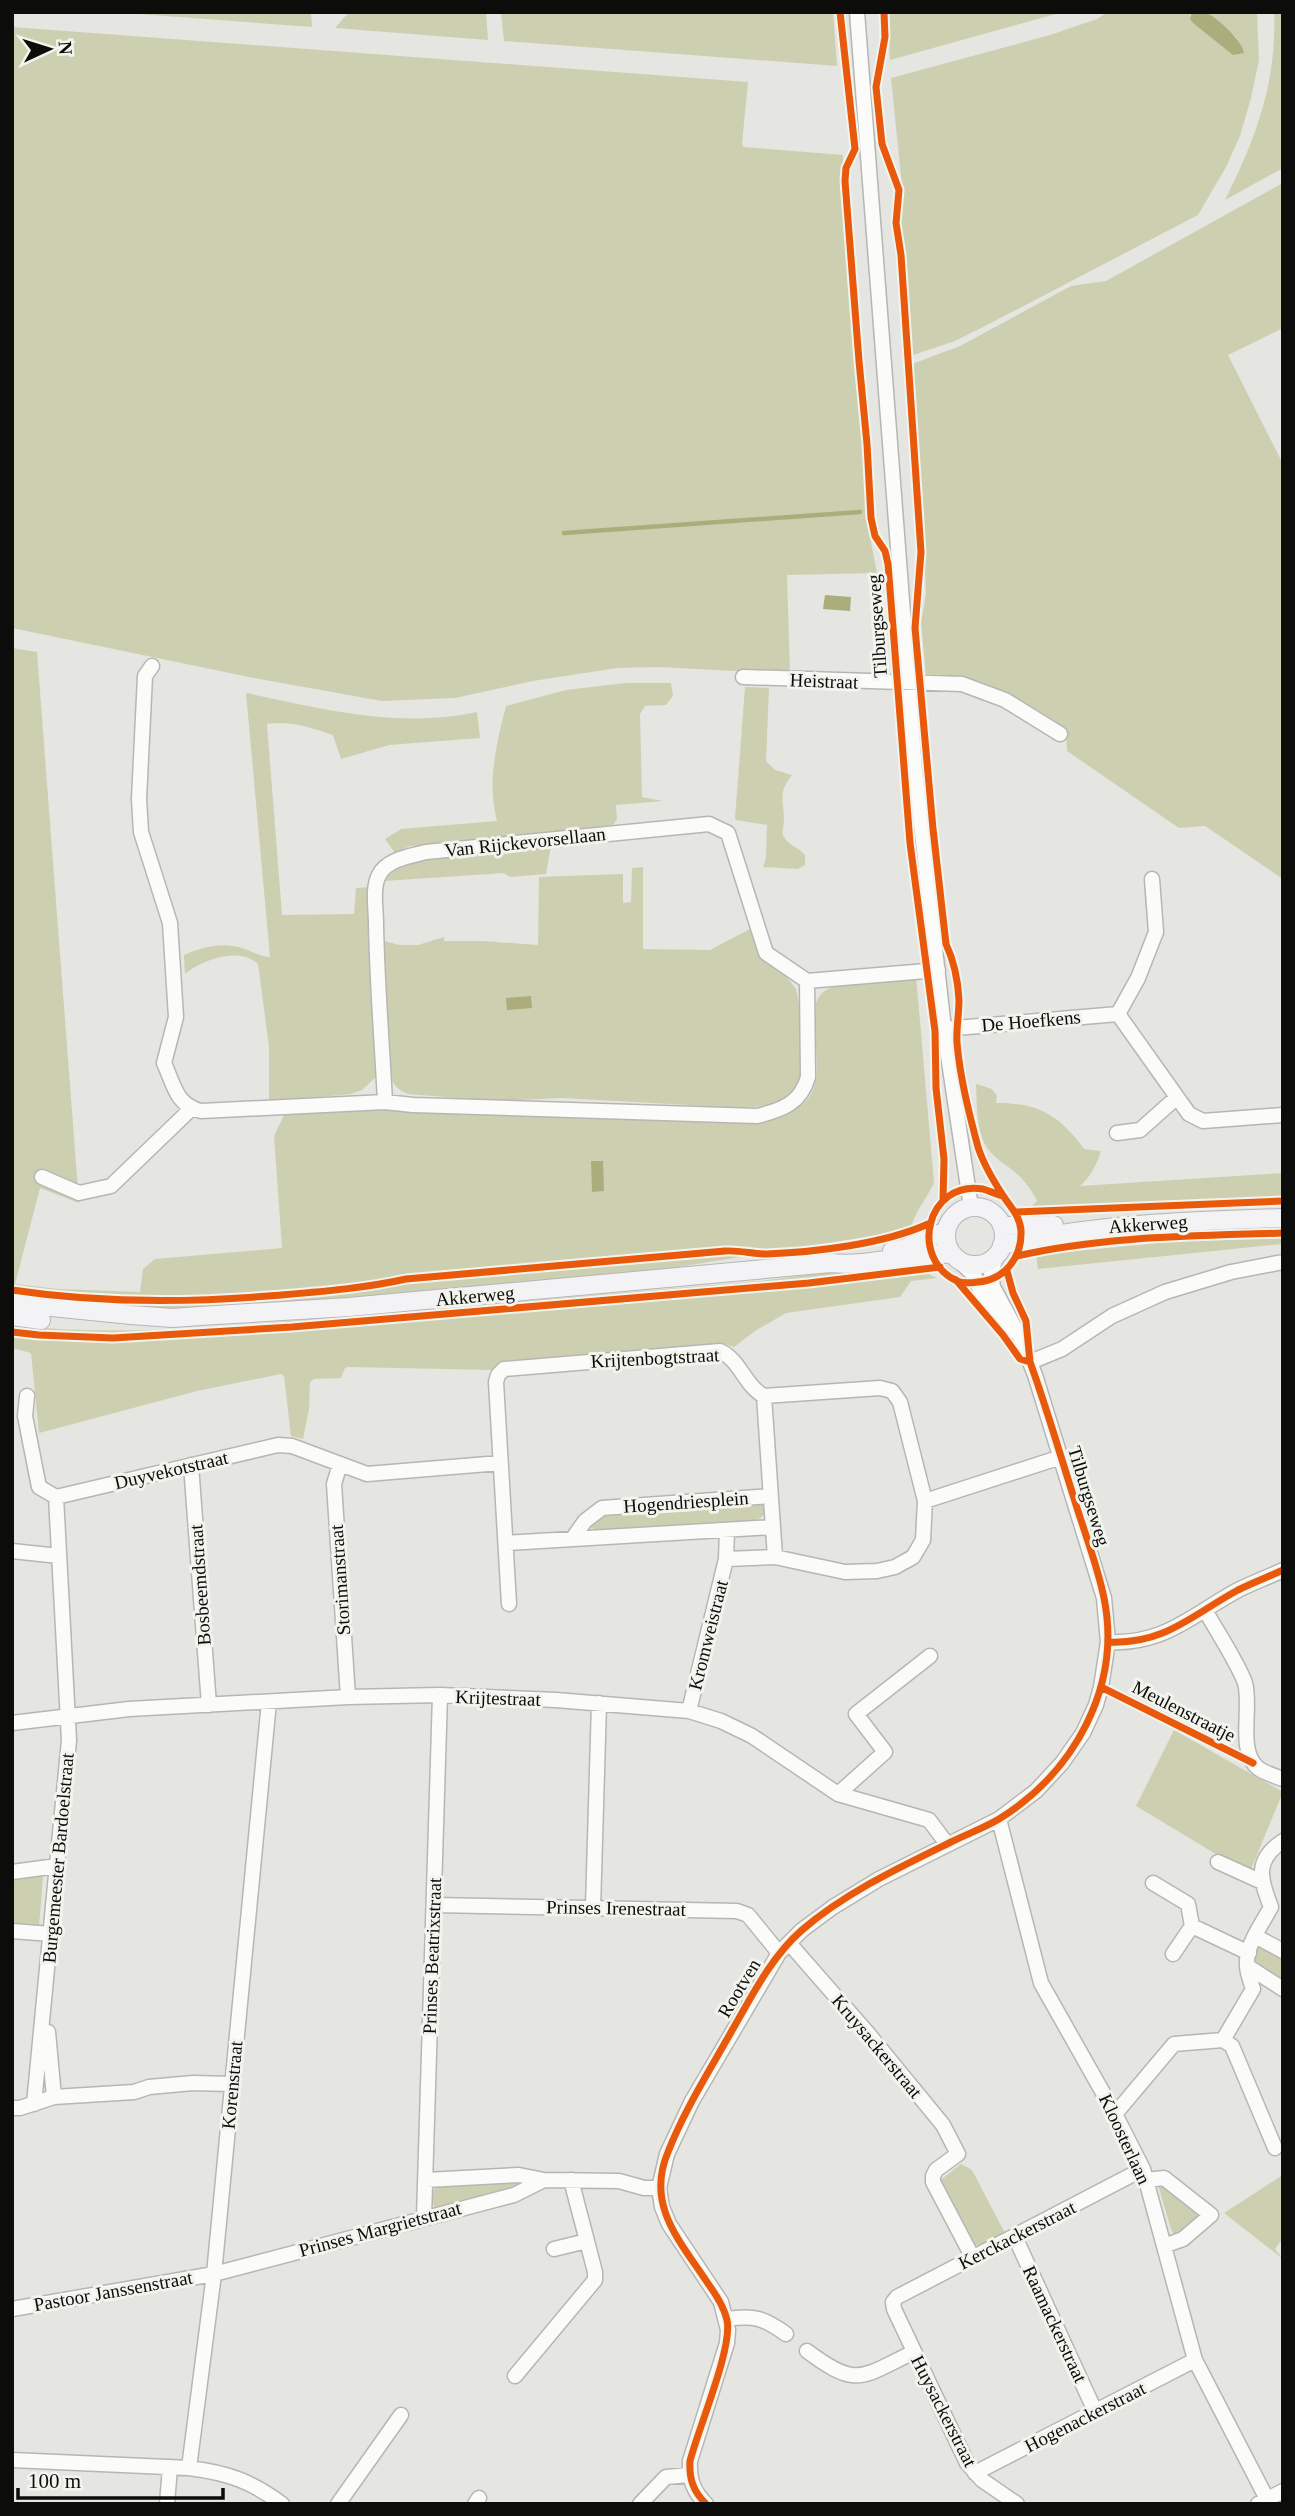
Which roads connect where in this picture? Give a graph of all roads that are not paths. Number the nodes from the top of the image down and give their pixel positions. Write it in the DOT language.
graph roads {
  1 [pos="857,12"];
  2 [pos="152,666"];
  3 [pos="743,677"];
  4 [pos="907,683"];
  5 [pos="1060,734"];
  6 [pos="1152,879"];
  7 [pos="937,970"];
  8 [pos="807,981"];
  9 [pos="1118,1014"];
  10 [pos="944,1029"];
  11 [pos="1176,1098"];
  12 [pos="385,1102"];
  13 [pos="192,1108"];
  14 [pos="1283,1115"];
  15 [pos="1117,1133"];
  16 [pos="42,1177"];
  17 [pos="971,1207"];
  18 [pos="1283,1217"];
  19 [pos="1002,1226"];
  20 [pos="1106,1226"];
  21 [pos="946,1231"];
  22 [pos="1000,1249"];
  23 [pos="956,1257"];
  24 [pos="1283,1262"];
  25 [pos="831,1263"];
  26 [pos="12,1303"];
  27 [pos="12,1316"];
  28 [pos="173,1318"];
  29 [pos="1026,1355"];
  30 [pos="27,1396"];
  31 [pos="764,1396"];
  32 [pos="1061,1457"];
  33 [pos="500,1462"];
  34 [pos="340,1464"];
  35 [pos="191,1465"];
  36 [pos="771,1496"];
  37 [pos="56,1497"];
  38 [pos="925,1501"];
  39 [pos="773,1527"];
  40 [pos="727,1530"];
  41 [pos="573,1538"];
  42 [pos="506,1543"];
  43 [pos="12,1551"];
  44 [pos="59,1556"];
  45 [pos="775,1557"];
  46 [pos="726,1559"];
  47 [pos="1283,1570"];
  48 [pos="509,1604"];
  49 [pos="1205,1610"];
  50 [pos="1108,1642"];
  51 [pos="930,1656"];
  52 [pos="440,1695"];
  53 [pos="348,1697"];
  54 [pos="269,1702"];
  55 [pos="599,1703"];
  56 [pos="209,1705"];
  57 [pos="689,1711"];
  58 [pos="67,1715"];
  59 [pos="12,1723"];
  60 [pos="1283,1779"];
  61 [pos="838,1794"];
  62 [pos="999,1819"];
  63 [pos="1283,1840"];
  64 [pos="947,1844"];
  65 [pos="1218,1862"];
  66 [pos="57,1866"];
  67 [pos="12,1872"];
  68 [pos="1262,1882"];
  69 [pos="1153,1883"];
  70 [pos="434,1905"];
  71 [pos="593,1908"];
  72 [pos="1192,1926"];
  73 [pos="12,1931"];
  74 [pos="51,1934"];
  75 [pos="1255,1936"];
  76 [pos="784,1948"];
  77 [pos="1283,1951"];
  78 [pos="1173,1954"];
  79 [pos="1248,1960"];
  80 [pos="1283,1989"];
  81 [pos="45,2001"];
  82 [pos="1223,2040"];
  83 [pos="232,2084"];
  84 [pos="54,2097"];
  85 [pos="34,2104"];
  86 [pos="12,2108"];
  87 [pos="1115,2113"];
  88 [pos="1275,2148"];
  89 [pos="1145,2175"];
  90 [pos="425,2179"];
  91 [pos="544,2180"];
  92 [pos="571,2180"];
  93 [pos="659,2188"];
  94 [pos="425,2217"];
  95 [pos="1015,2237"];
  96 [pos="587,2241"];
  97 [pos="1164,2246"];
  98 [pos="554,2249"];
  99 [pos="972,2258"];
  100 [pos="214,2274"];
  101 [pos="893,2302"];
  102 [pos="12,2309"];
  103 [pos="727,2319"];
  104 [pos="786,2334"];
  105 [pos="807,2351"];
  106 [pos="914,2352"];
  107 [pos="1195,2360"];
  108 [pos="515,2376"];
  109 [pos="1095,2412"];
  110 [pos="401,2416"];
  111 [pos="12,2460"];
  112 [pos="170,2467"];
  113 [pos="189,2468"];
  114 [pos="975,2473"];
  115 [pos="689,2475"];
  116 [pos="1283,2491"];
  117 [pos="1262,2501"];
  118 [pos="167,2504"];
  119 [pos="282,2504"];
  120 [pos="338,2504"];
  121 [pos="640,2504"];
  122 [pos="706,2504"];
  123 [pos="1017,2504"];
  1 -- 4 [label="street, Tilburgseweg"];
  2 -- 13 [label="street"];
  3 -- 4 [label="street, Heistraat"];
  4 -- 5 [label="street, Heistraat"];
  4 -- 7 [label="street, Tilburgseweg"];
  6 -- 9 [label="street"];
  7 -- 8 [label="street"];
  7 -- 10 [label="street, Tilburgseweg"];
  8 -- 12 [label="street"];
  8 -- 12 [label="street, Van Rijckevorsellaan"];
  9 -- 10 [label="street, De Hoefkens"];
  9 -- 11 [label="street"];
  10 -- 17 [label="street, Tilburgseweg"];
  11 -- 14 [label="street"];
  11 -- 15 [label="street"];
  12 -- 13 [label="street"];
  13 -- 16 [label="street"];
  17 -- 19 [label="main road"];
  17 -- 21 [label="main road"];
  18 -- 20 [label="main road, Akkerweg"];
  19 -- 20 [label="main road, Akkerweg"];
  19 -- 22 [label="main road"];
  20 -- 22 [label="main road, Akkerweg"];
  21 -- 23 [label="main road"];
  21 -- 25 [label="main road, Akkerweg"];
  22 -- 23 [label="main road"];
  22 -- 29 [label="street, Tilburgseweg"];
  23 -- 25 [label="main road, Akkerweg"];
  23 -- 29 [label="street, Tilburgseweg"];
  24 -- 29 [label="street"];
  25 -- 28 [label="main road, Akkerweg"];
  26 -- 28 [label="main road, Akkerweg"];
  27 -- 28 [label="main road, Akkerweg"];
  29 -- 32 [label="street, Tilburgseweg"];
  30 -- 37 [label="street"];
  31 -- 33 [label="street, Krijtenbogtstraat"];
  31 -- 36 [label="street, Hogendriesplein"];
  31 -- 38 [label="street"];
  32 -- 38 [label="street"];
  32 -- 50 [label="street, Tilburgseweg"];
  33 -- 34 [label="street, Duyvekotstraat"];
  33 -- 42 [label="street, Krijtenbogtstraat"];
  34 -- 35 [label="street, Duyvekotstraat"];
  34 -- 53 [label="street, Storimanstraat"];
  35 -- 37 [label="street, Duyvekotstraat"];
  35 -- 56 [label="street, Bosbeemdstraat"];
  36 -- 39 [label="street, Hogendriesplein"];
  36 -- 41 [label="street, Hogendriesplein"];
  37 -- 44 [label="street"];
  38 -- 45 [label="street, Kromweistraat"];
  39 -- 40 [label="street, Hogendriesplein"];
  39 -- 45 [label="street, Hogendriesplein"];
  40 -- 41 [label="street, Hogendriesplein"];
  40 -- 46 [label="street, Kromweistraat"];
  41 -- 42 [label="street, Hogendriesplein"];
  42 -- 48 [label="street, Krijtenbogtstraat"];
  43 -- 44 [label="street"];
  44 -- 58 [label="street"];
  45 -- 46 [label="street, Kromweistraat"];
  46 -- 57 [label="street, Kromweistraat"];
  47 -- 49 [label="street"];
  49 -- 50 [label="street"];
  49 -- 60 [label="street"];
  50 -- 62 [label="street, Rootven"];
  51 -- 61 [label="street"];
  52 -- 53 [label="street, Krijtestraat"];
  52 -- 55 [label="street, Krijtestraat"];
  52 -- 70 [label="street, Prinses Beatrixstraat"];
  53 -- 54 [label="street, Krijtestraat"];
  54 -- 56 [label="street, Krijtestraat"];
  54 -- 83 [label="street, Korenstraat"];
  55 -- 57 [label="street, Krijtestraat"];
  55 -- 71 [label="street"];
  56 -- 58 [label="street, Krijtestraat"];
  57 -- 61 [label="street, Krijtestraat"];
  58 -- 59 [label="street, Krijtestraat"];
  58 -- 66 [label="street, Burgemeester Bardoelstraat"];
  61 -- 64 [label="street, Krijtestraat"];
  62 -- 64 [label="street, Rootven"];
  62 -- 87 [label="street, Kloosterlaan"];
  63 -- 68 [label="street"];
  64 -- 76 [label="street, Rootven"];
  65 -- 68 [label="street"];
  66 -- 67 [label="street"];
  66 -- 74 [label="street, Burgemeester Bardoelstraat"];
  68 -- 75 [label="street"];
  69 -- 72 [label="street"];
  70 -- 71 [label="street, Prinses Irenestraat"];
  70 -- 90 [label="street, Prinses Beatrixstraat"];
  71 -- 76 [label="street, Prinses Irenestraat"];
  72 -- 78 [label="street"];
  72 -- 79 [label="street"];
  73 -- 74 [label="street"];
  74 -- 81 [label="street, Burgemeester Bardoelstraat"];
  75 -- 77 [label="street"];
  75 -- 79 [label="street"];
  76 -- 93 [label="street, Rootven"];
  76 -- 99 [label="street, Kruysackerstraat"];
  79 -- 80 [label="street"];
  79 -- 82 [label="street"];
  81 -- 84 [label="street, Burgemeester Bardoelstraat"];
  81 -- 85 [label="street, Burgemeester Bardoelstraat"];
  82 -- 87 [label="street"];
  82 -- 88 [label="street"];
  83 -- 84 [label="street"];
  83 -- 100 [label="street, Korenstraat"];
  84 -- 85 [label="street"];
  85 -- 86 [label="street"];
  87 -- 89 [label="street, Kloosterlaan"];
  89 -- 95 [label="street, Kerckackerstraat"];
  89 -- 97 [label="street, Kloosterlaan"];
  89 -- 97 [label="street"];
  90 -- 91 [label="street, Prinses Margrietstraat"];
  90 -- 94 [label="street, Prinses Beatrixstraat"];
  91 -- 92 [label="street, Prinses Margrietstraat"];
  91 -- 94 [label="street, Prinses Margrietstraat"];
  92 -- 93 [label="street, Prinses Margrietstraat"];
  92 -- 96 [label="street"];
  93 -- 103 [label="street, Rootven"];
  94 -- 100 [label="street, Prinses Margrietstraat"];
  95 -- 99 [label="street, Kerckackerstraat"];
  95 -- 109 [label="street, Raamackerstraat"];
  96 -- 98 [label="street"];
  96 -- 108 [label="street"];
  97 -- 107 [label="street, Kloosterlaan"];
  99 -- 101 [label="street, Kerckackerstraat"];
  100 -- 102 [label="street, Pastoor Janssenstraat"];
  100 -- 113 [label="street, Korenstraat"];
  101 -- 106 [label="street, Huysackerstraat"];
  103 -- 104 [label="street"];
  103 -- 115 [label="street"];
  105 -- 106 [label="street"];
  106 -- 114 [label="street, Huysackerstraat"];
  107 -- 109 [label="street, Hogenackerstraat"];
  107 -- 117 [label="street, Kloosterlaan"];
  109 -- 114 [label="street, Hogenackerstraat"];
  110 -- 120 [label="street"];
  111 -- 112 [label="street"];
  112 -- 113 [label="street"];
  112 -- 118 [label="street"];
  113 -- 119 [label="street"];
  114 -- 123 [label="street, Huysackerstraat"];
  115 -- 121 [label="street"];
  115 -- 122 [label="street"];
  116 -- 117 [label="street, Kloosterlaan"];
}
